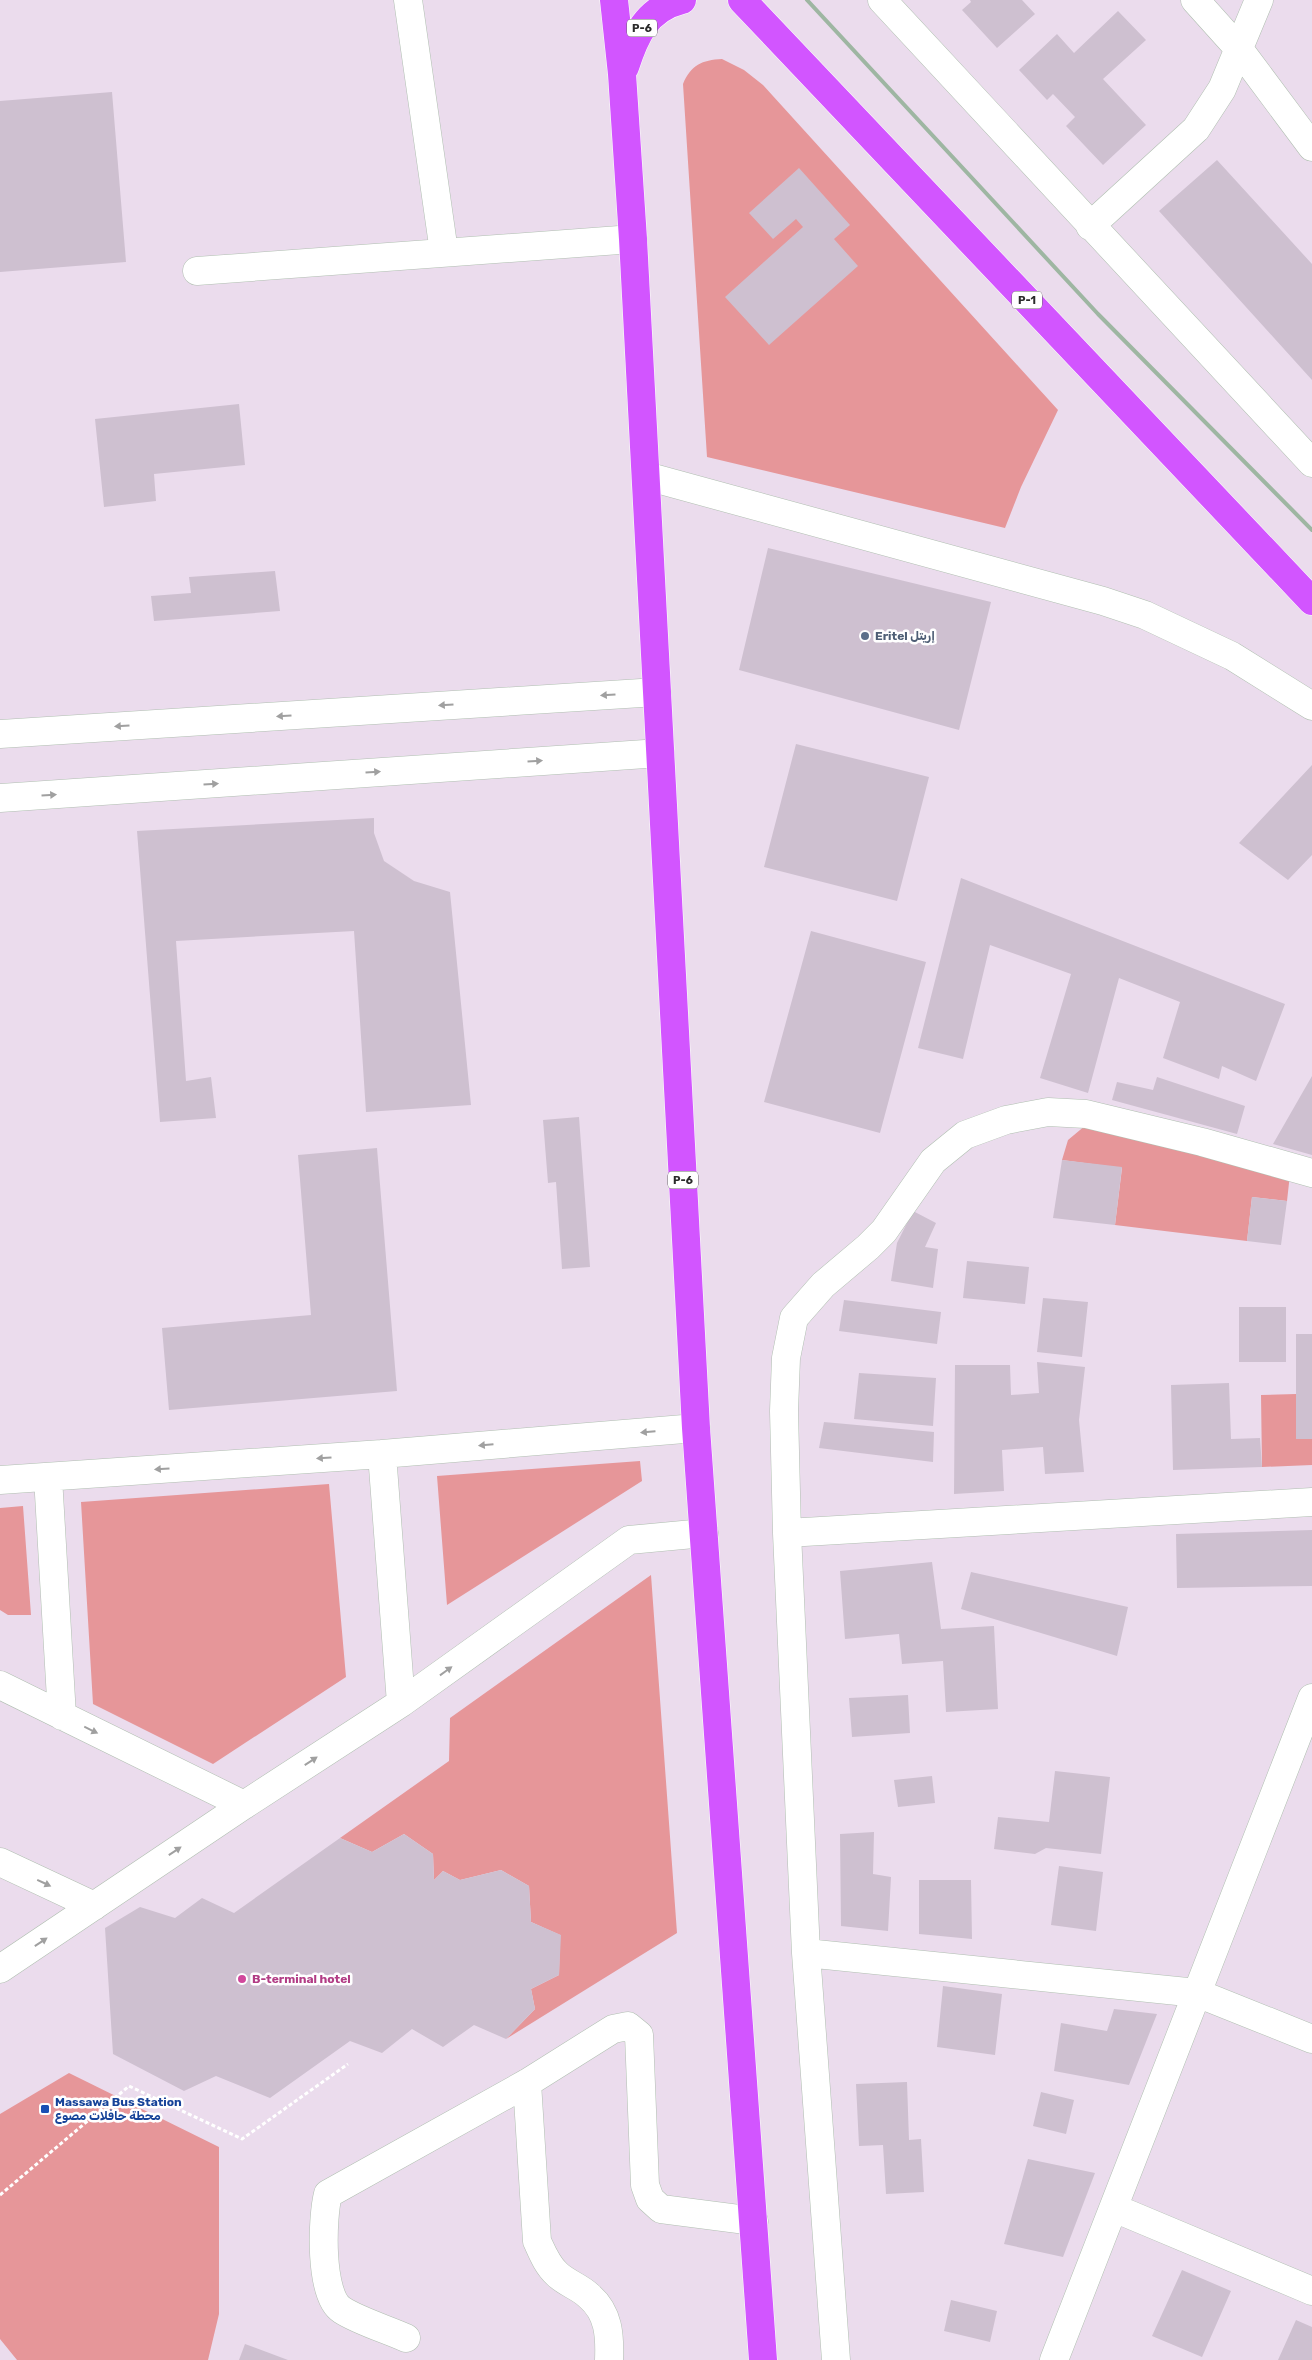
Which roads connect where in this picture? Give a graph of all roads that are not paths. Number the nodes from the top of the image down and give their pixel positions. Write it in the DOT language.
graph roads {
  1 [pos="408,0"];
  2 [pos="614,0"];
  3 [pos="682,0"];
  4 [pos="722,0"];
  5 [pos="882,0"];
  6 [pos="1195,0"];
  7 [pos="1259,0"];
  8 [pos="749,7"];
  9 [pos="1239,48"];
  10 [pos="622,74"];
  11 [pos="1312,147"];
  12 [pos="1090,226"];
  13 [pos="633,239"];
  14 [pos="444,252"];
  15 [pos="197,271"];
  16 [pos="1312,463"];
  17 [pos="646,476"];
  18 [pos="1312,601"];
  19 [pos="657,692"];
  20 [pos="1312,706"];
  21 [pos="0,734"];
  22 [pos="660,753"];
  23 [pos="0,798"];
  24 [pos="1312,1173"];
  25 [pos="696,1428"];
  26 [pos="382,1454"];
  27 [pos="48,1477"];
  28 [pos="0,1480"];
  29 [pos="1312,1502"];
  30 [pos="704,1533"];
  31 [pos="787,1533"];
  32 [pos="0,1685"];
  33 [pos="1312,1698"];
  34 [pos="401,1703"];
  35 [pos="62,1716"];
  36 [pos="1304,1739"];
  37 [pos="244,1805"];
  38 [pos="0,1862"];
  39 [pos="94,1906"];
  40 [pos="806,1953"];
  41 [pos="0,1969"];
  42 [pos="1198,1993"];
  43 [pos="1312,2039"];
  44 [pos="527,2083"];
  45 [pos="1114,2208"];
  46 [pos="754,2221"];
  47 [pos="1312,2291"];
  48 [pos="406,2338"];
  49 [pos="609,2360"];
  50 [pos="763,2360"];
  51 [pos="836,2360"];
  52 [pos="1054,2360"];
  1 -- 14 [label="street"];
  2 -- 10 [label="highway, P-6"];
  3 -- 10 [label="highway, P-6"];
  4 -- 8 [label="highway"];
  5 -- 12 [label="street"];
  6 -- 9 [label="street"];
  7 -- 9 [label="street"];
  8 -- 18 [label="highway, P-1"];
  9 -- 11 [label="street"];
  9 -- 12 [label="street"];
  10 -- 13 [label="highway, P-6"];
  12 -- 16 [label="street"];
  13 -- 14 [label="street"];
  13 -- 17 [label="highway, P-6"];
  14 -- 15 [label="street"];
  17 -- 19 [label="highway, P-6"];
  17 -- 20 [label="street"];
  19 -- 21 [label="street, one-way"];
  19 -- 22 [label="highway, P-6"];
  23 -- 22 [label="street, one-way"];
  22 -- 25 [label="highway, P-6"];
  24 -- 31 [label="street"];
  25 -- 26 [label="street, one-way"];
  25 -- 30 [label="highway, P-6"];
  26 -- 27 [label="street, one-way"];
  26 -- 34 [label="street"];
  27 -- 28 [label="street"];
  27 -- 35 [label="street"];
  29 -- 31 [label="street"];
  34 -- 30 [label="street, one-way"];
  30 -- 46 [label="highway, P-6"];
  31 -- 40 [label="street"];
  32 -- 35 [label="street"];
  33 -- 36 [label="street"];
  37 -- 34 [label="street, one-way"];
  35 -- 37 [label="street, one-way"];
  36 -- 42 [label="street"];
  39 -- 37 [label="street, one-way"];
  38 -- 39 [label="street, one-way"];
  41 -- 39 [label="street, one-way"];
  40 -- 42 [label="street"];
  40 -- 51 [label="street"];
  42 -- 43 [label="street"];
  42 -- 45 [label="street"];
  44 -- 46 [label="street"];
  44 -- 48 [label="street"];
  44 -- 49 [label="street"];
  45 -- 47 [label="street"];
  45 -- 52 [label="street"];
  46 -- 50 [label="highway, P-6"];
}
